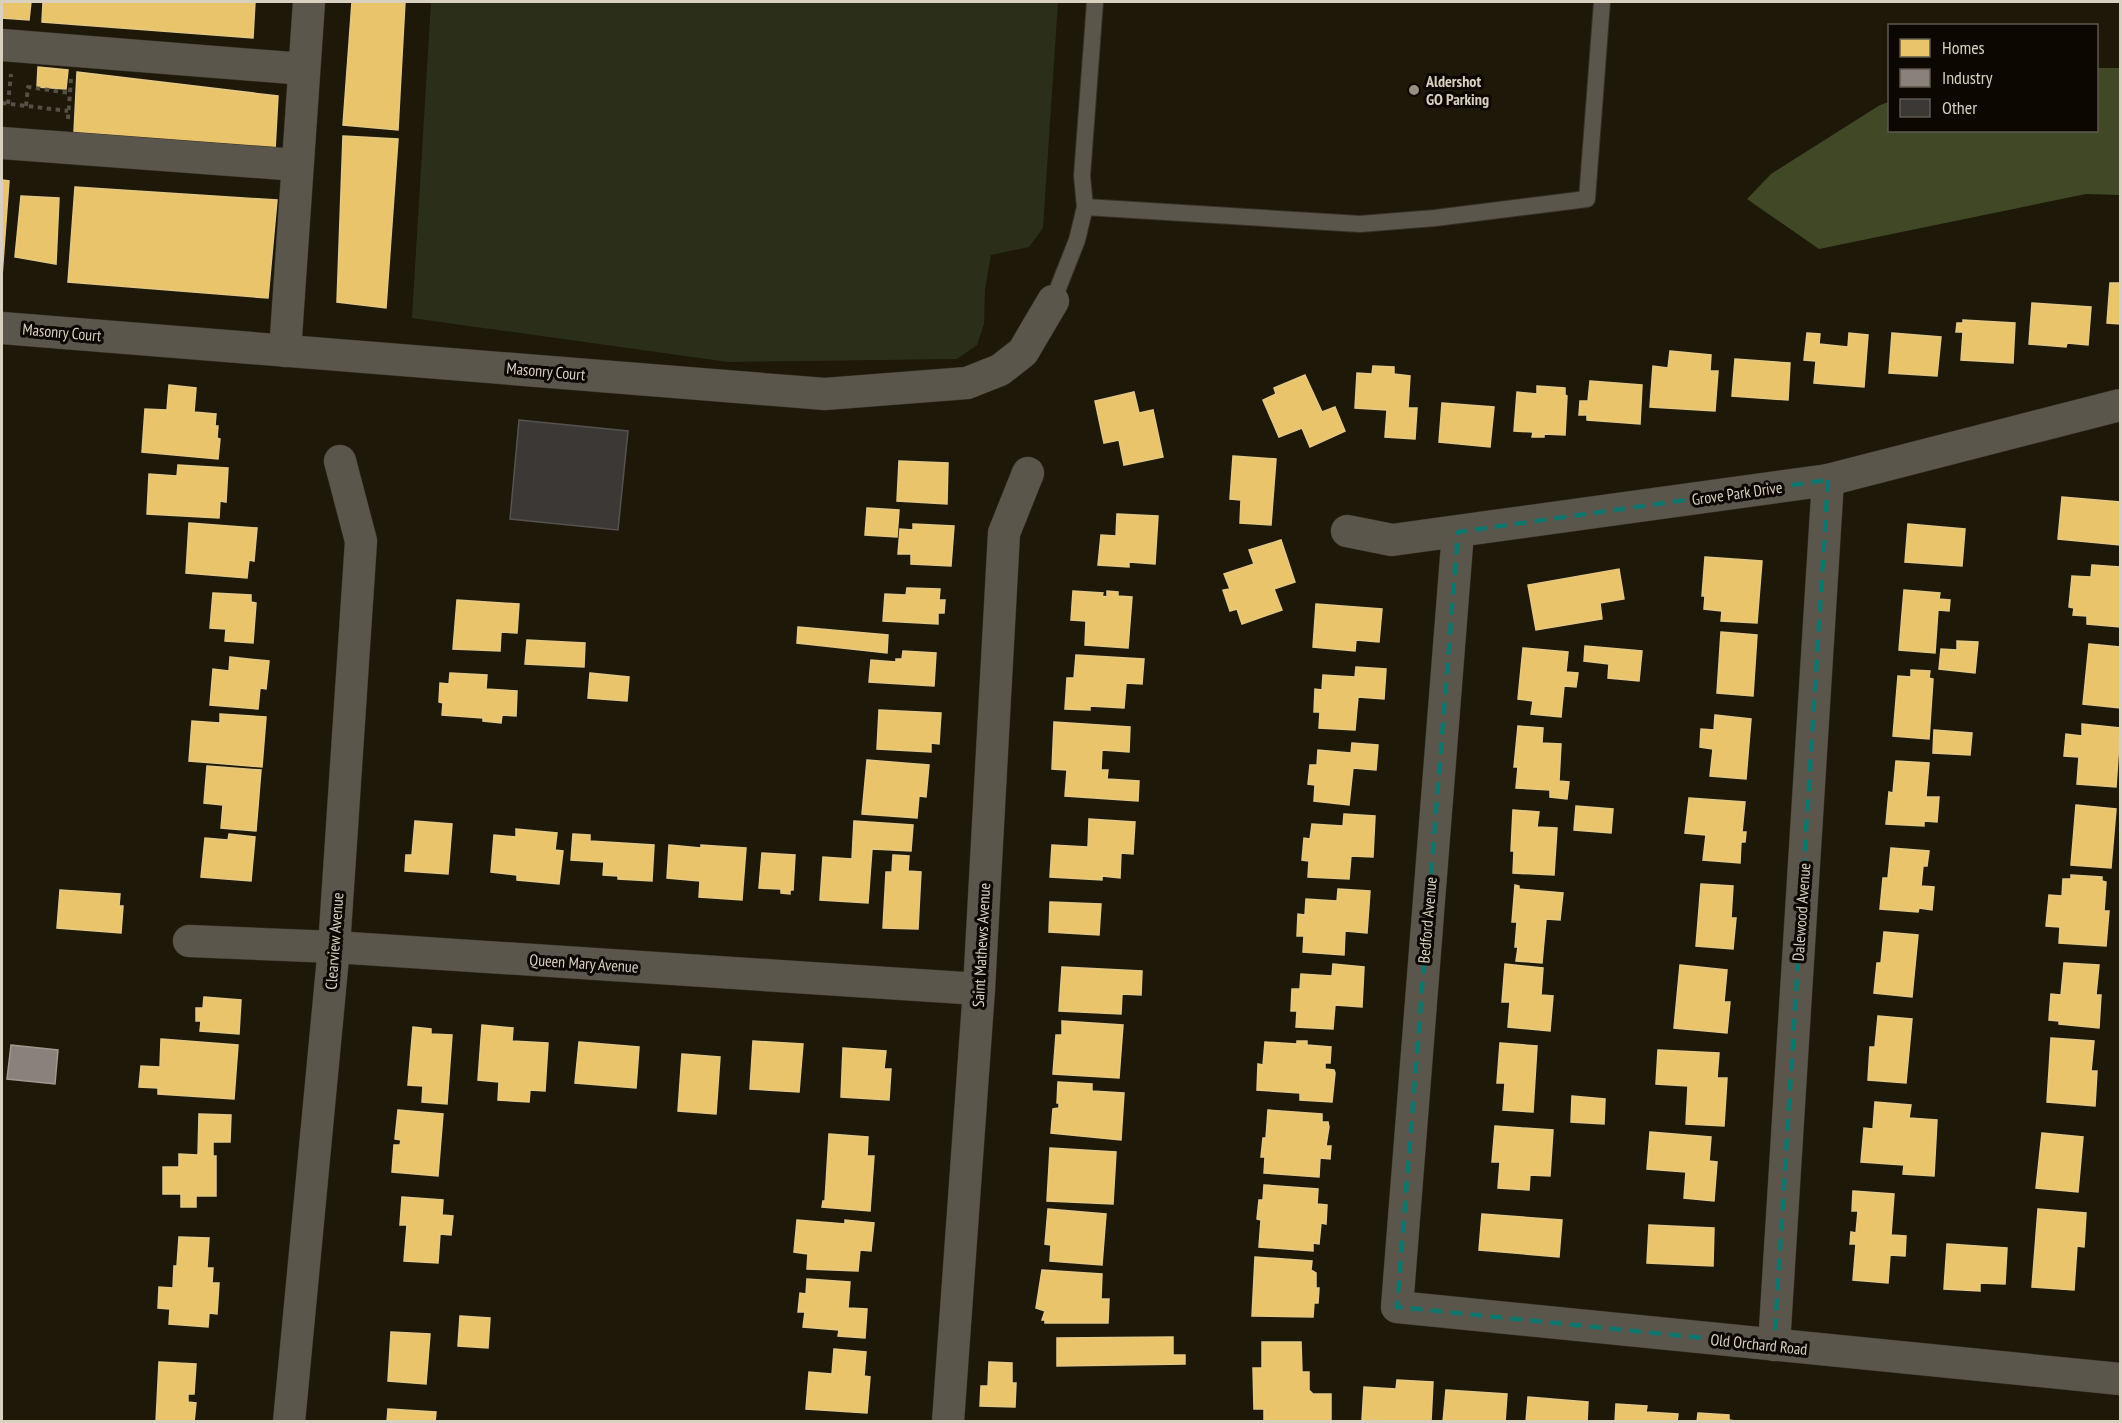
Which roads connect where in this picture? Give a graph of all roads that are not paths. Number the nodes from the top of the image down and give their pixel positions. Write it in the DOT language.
graph roads {
  1 [pos="309,2"];
  2 [pos="1095,2"];
  3 [pos="1602,2"];
  4 [pos="2,45"];
  5 [pos="304,69"];
  6 [pos="2,143"];
  7 [pos="297,165"];
  8 [pos="1085,207"];
  9 [pos="1053,301"];
  10 [pos="2,328"];
  11 [pos="285,351"];
  12 [pos="2121,405"];
  13 [pos="340,461"];
  14 [pos="1029,473"];
  15 [pos="1828,480"];
  16 [pos="1347,531"];
  17 [pos="1458,532"];
  18 [pos="189,941"];
  19 [pos="334,947"];
  20 [pos="979,989"];
  21 [pos="1397,1307"];
  22 [pos="1774,1345"];
  23 [pos="2121,1379"];
  24 [pos="289,1422"];
  25 [pos="948,1422"];
  1 -- 5 [label="street"];
  2 -- 8 [label="lane"];
  3 -- 8 [label="lane"];
  4 -- 5 [label="street"];
  5 -- 7 [label="street"];
  6 -- 7 [label="street"];
  7 -- 11 [label="street"];
  8 -- 9 [label="lane"];
  9 -- 11 [label="street, Masonry Court"];
  10 -- 11 [label="street, Masonry Court"];
  12 -- 15 [label="street, Grove Park Drive"];
  13 -- 19 [label="street, Clearview Avenue"];
  14 -- 20 [label="street, Saint Mathews Avenue"];
  15 -- 17 [label="street, Grove Park Drive"];
  15 -- 22 [label="street, Dalewood Avenue"];
  16 -- 17 [label="street, Grove Park Drive"];
  17 -- 21 [label="street, Bedford Avenue"];
  18 -- 19 [label="street, Queen Mary Avenue"];
  19 -- 20 [label="street, Queen Mary Avenue"];
  19 -- 24 [label="street, Clearview Avenue"];
  20 -- 25 [label="street, Saint Mathews Avenue"];
  21 -- 22 [label="street, Old Orchard Road"];
  22 -- 23 [label="street, Old Orchard Road"];
}
